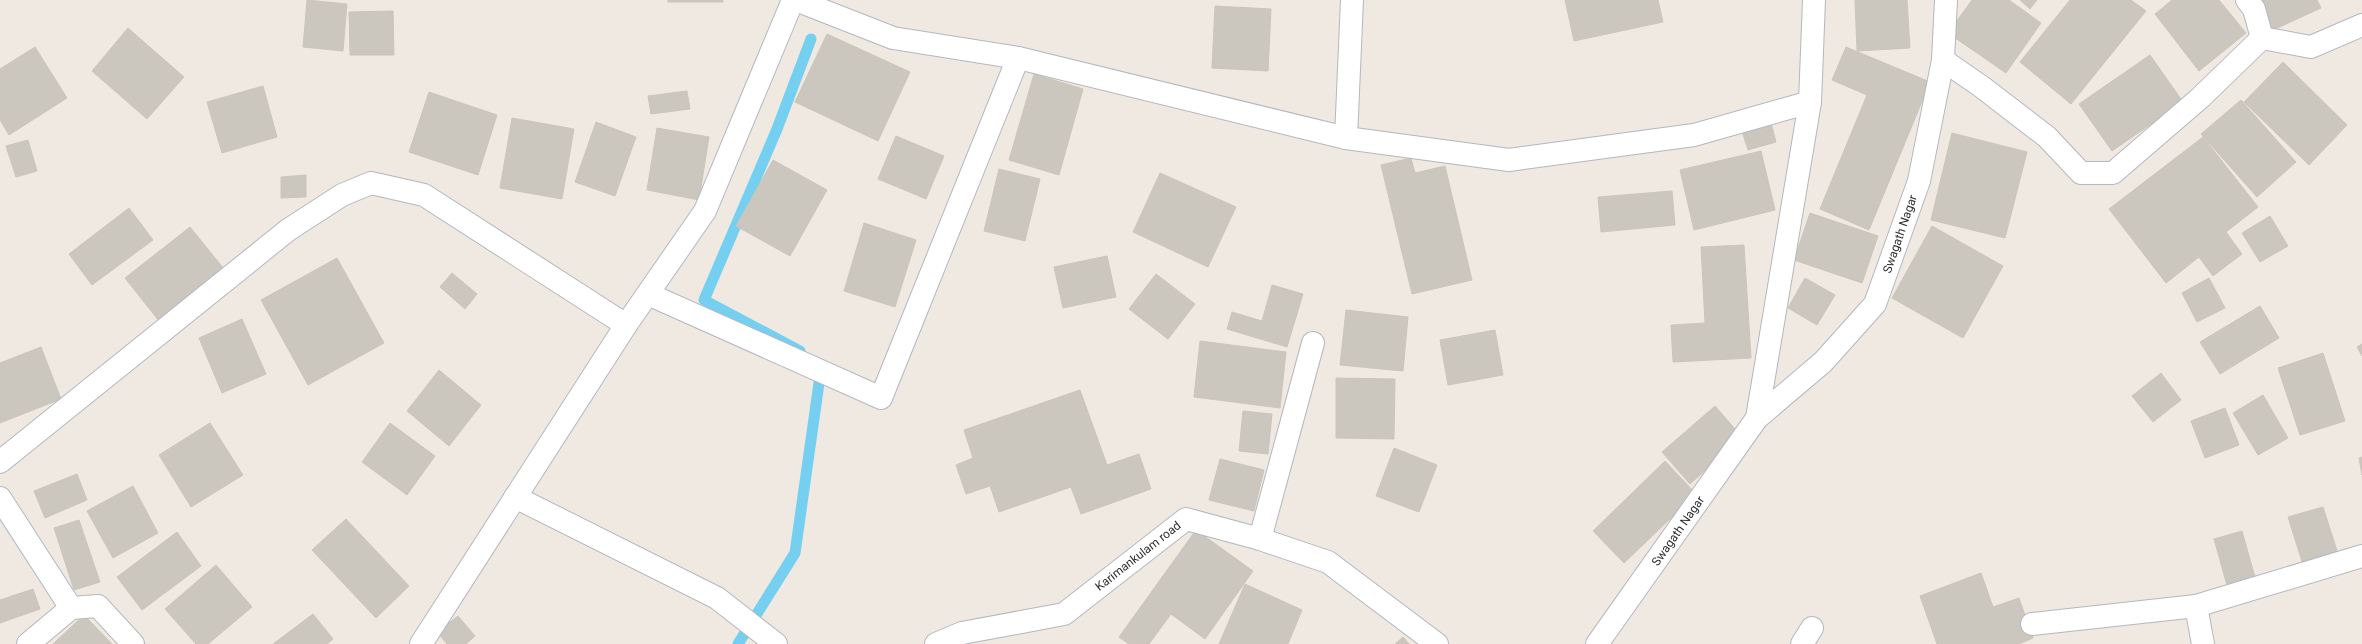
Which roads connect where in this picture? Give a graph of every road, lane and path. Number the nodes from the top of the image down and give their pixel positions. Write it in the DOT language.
graph roads {
  1 [pos="793,0"];
  2 [pos="796,0"];
  3 [pos="1352,0"];
  4 [pos="1814,0"];
  5 [pos="1946,0"];
  6 [pos="2247,0"];
  7 [pos="2362,25"];
  8 [pos="2262,38"];
  9 [pos="1018,58"];
  10 [pos="1943,60"];
  11 [pos="1810,102"];
  12 [pos="1346,138"];
  13 [pos="648,294"];
  14 [pos="626,325"];
  15 [pos="1313,342"];
  16 [pos="1757,418"];
  17 [pos="0,462"];
  18 [pos="0,498"];
  19 [pos="515,498"];
  20 [pos="1260,539"];
  21 [pos="2362,556"];
  22 [pos="2196,606"];
  23 [pos="71,608"];
  24 [pos="2032,624"];
  25 [pos="28,644"];
  26 [pos="134,644"];
  27 [pos="421,644"];
  28 [pos="776,644"];
  29 [pos="936,644"];
  30 [pos="1437,644"];
  31 [pos="1598,644"];
  32 [pos="2203,644"];
  1 -- 13 [label="street"];
  2 -- 9 [label="street"];
  3 -- 12 [label="street"];
  4 -- 11 [label="street, Swagath Nagar"];
  5 -- 10 [label="street, Swagath Nagar"];
  6 -- 8 [label="street"];
  7 -- 8 [label="street"];
  8 -- 10 [label="street"];
  9 -- 12 [label="street"];
  9 -- 13 [label="street"];
  10 -- 16 [label="street, Swagath Nagar"];
  11 -- 12 [label="street"];
  11 -- 16 [label="street, Swagath Nagar"];
  13 -- 14 [label="street"];
  14 -- 17 [label="street"];
  14 -- 19 [label="street"];
  15 -- 20 [label="street"];
  16 -- 31 [label="street, Swagath Nagar"];
  18 -- 23 [label="street"];
  19 -- 27 [label="street"];
  19 -- 28 [label="street"];
  20 -- 29 [label="street, Karimankulam road"];
  20 -- 30 [label="street, Karimankulam road"];
  21 -- 22 [label="street"];
  22 -- 24 [label="street"];
  22 -- 32 [label="street"];
  23 -- 25 [label="street"];
  23 -- 26 [label="street"];
}
